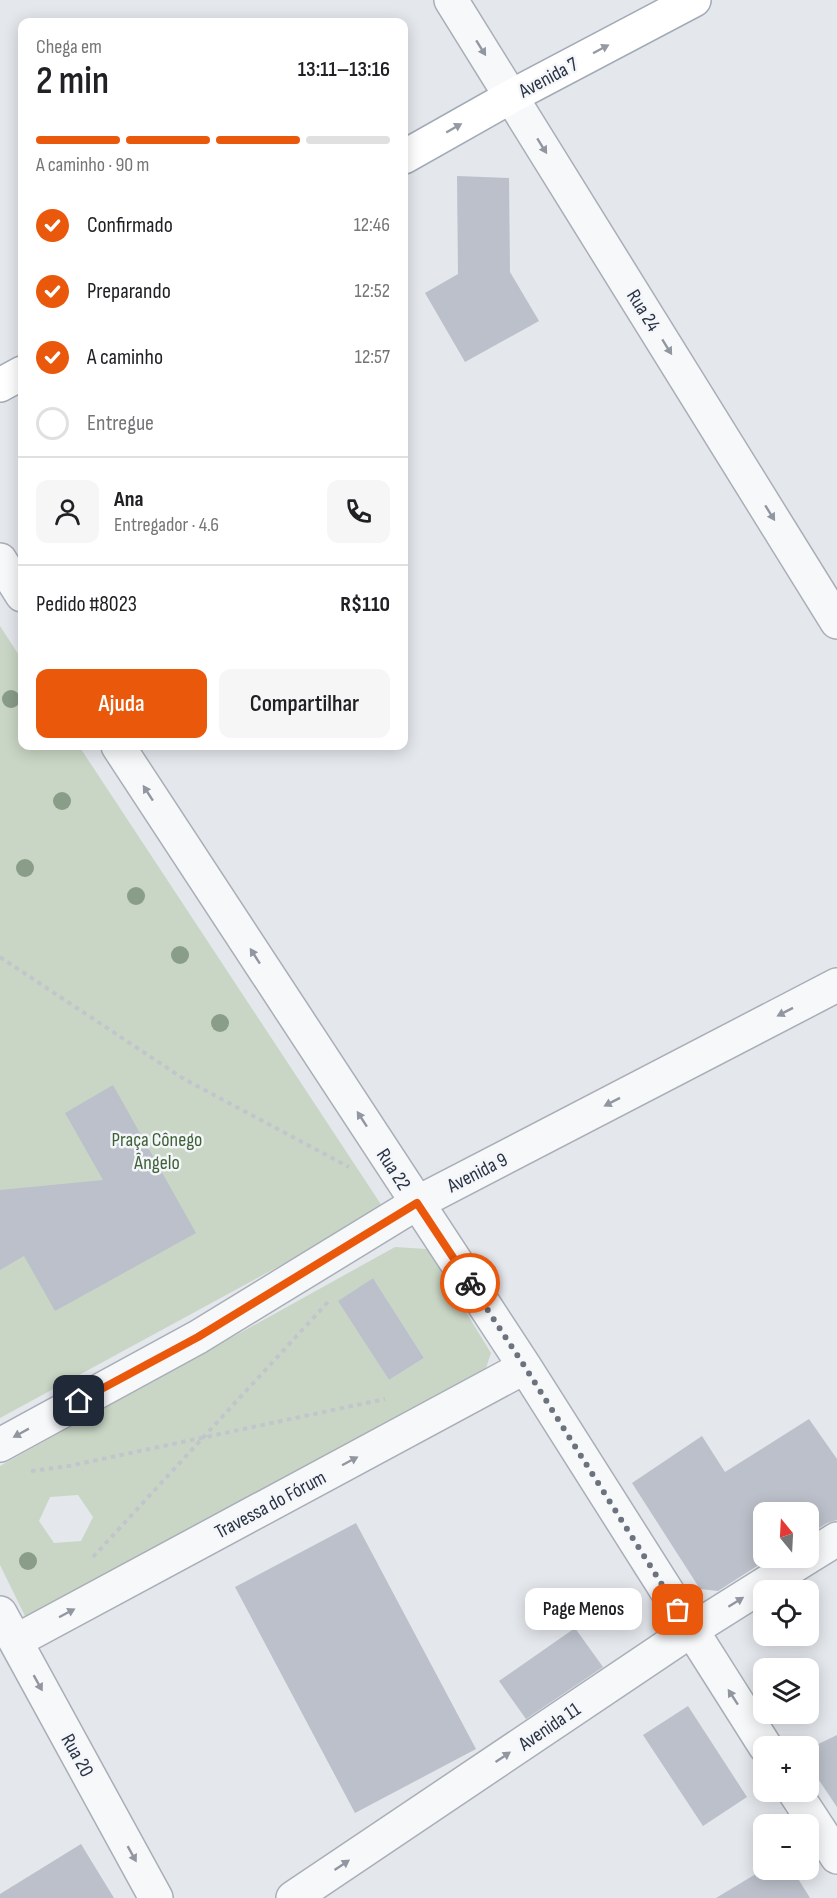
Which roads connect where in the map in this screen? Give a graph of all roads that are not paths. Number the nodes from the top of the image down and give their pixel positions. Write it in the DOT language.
graph roads {
  1 [pos="451,0"];
  2 [pos="694,0"];
  3 [pos="512,96"];
  4 [pos="408,155"];
  5 [pos="18,375"];
  6 [pos="0,385"];
  7 [pos="0,560"];
  8 [pos="18,589"];
  9 [pos="837,622"];
  10 [pos="121,750"];
  11 [pos="837,985"];
  12 [pos="417,1203"];
  13 [pos="525,1367"];
  14 [pos="0,1444"];
  15 [pos="837,1539"];
  16 [pos="819,1550"];
  17 [pos="790,1568"];
  18 [pos="0,1613"];
  19 [pos="690,1631"];
  20 [pos="15,1641"];
  21 [pos="758,1736"];
  22 [pos="801,1802"];
  23 [pos="837,1857"];
  24 [pos="156,1898"];
  25 [pos="293,1898"];
  1 -- 3 [label="street, Rua 24, one-way"];
  3 -- 2 [label="main road, Avenida 7, one-way"];
  4 -- 3 [label="main road, Avenida 7, one-way"];
  3 -- 9 [label="street, Rua 24, one-way"];
  5 -- 6 [label="main road"];
  7 -- 8 [label="street"];
  12 -- 10 [label="street, Rua 22, one-way"];
  11 -- 12 [label="street, Avenida 9, one-way"];
  12 -- 13 [label="street, Rua 22"];
  12 -- 14 [label="street, Avenida 9, one-way"];
  13 -- 19 [label="street, Rua 22"];
  20 -- 13 [label="street, Travessa do Fórum, one-way"];
  15 -- 16 [label="street, Avenida 11"];
  19 -- 17 [label="street, Avenida 11, one-way"];
  18 -- 20 [label="street, Rua 20"];
  21 -- 19 [label="street, Rua 22, one-way"];
  25 -- 19 [label="street, Avenida 11, one-way"];
  20 -- 24 [label="street, Rua 20, one-way"];
  22 -- 23 [label="street"];
}
